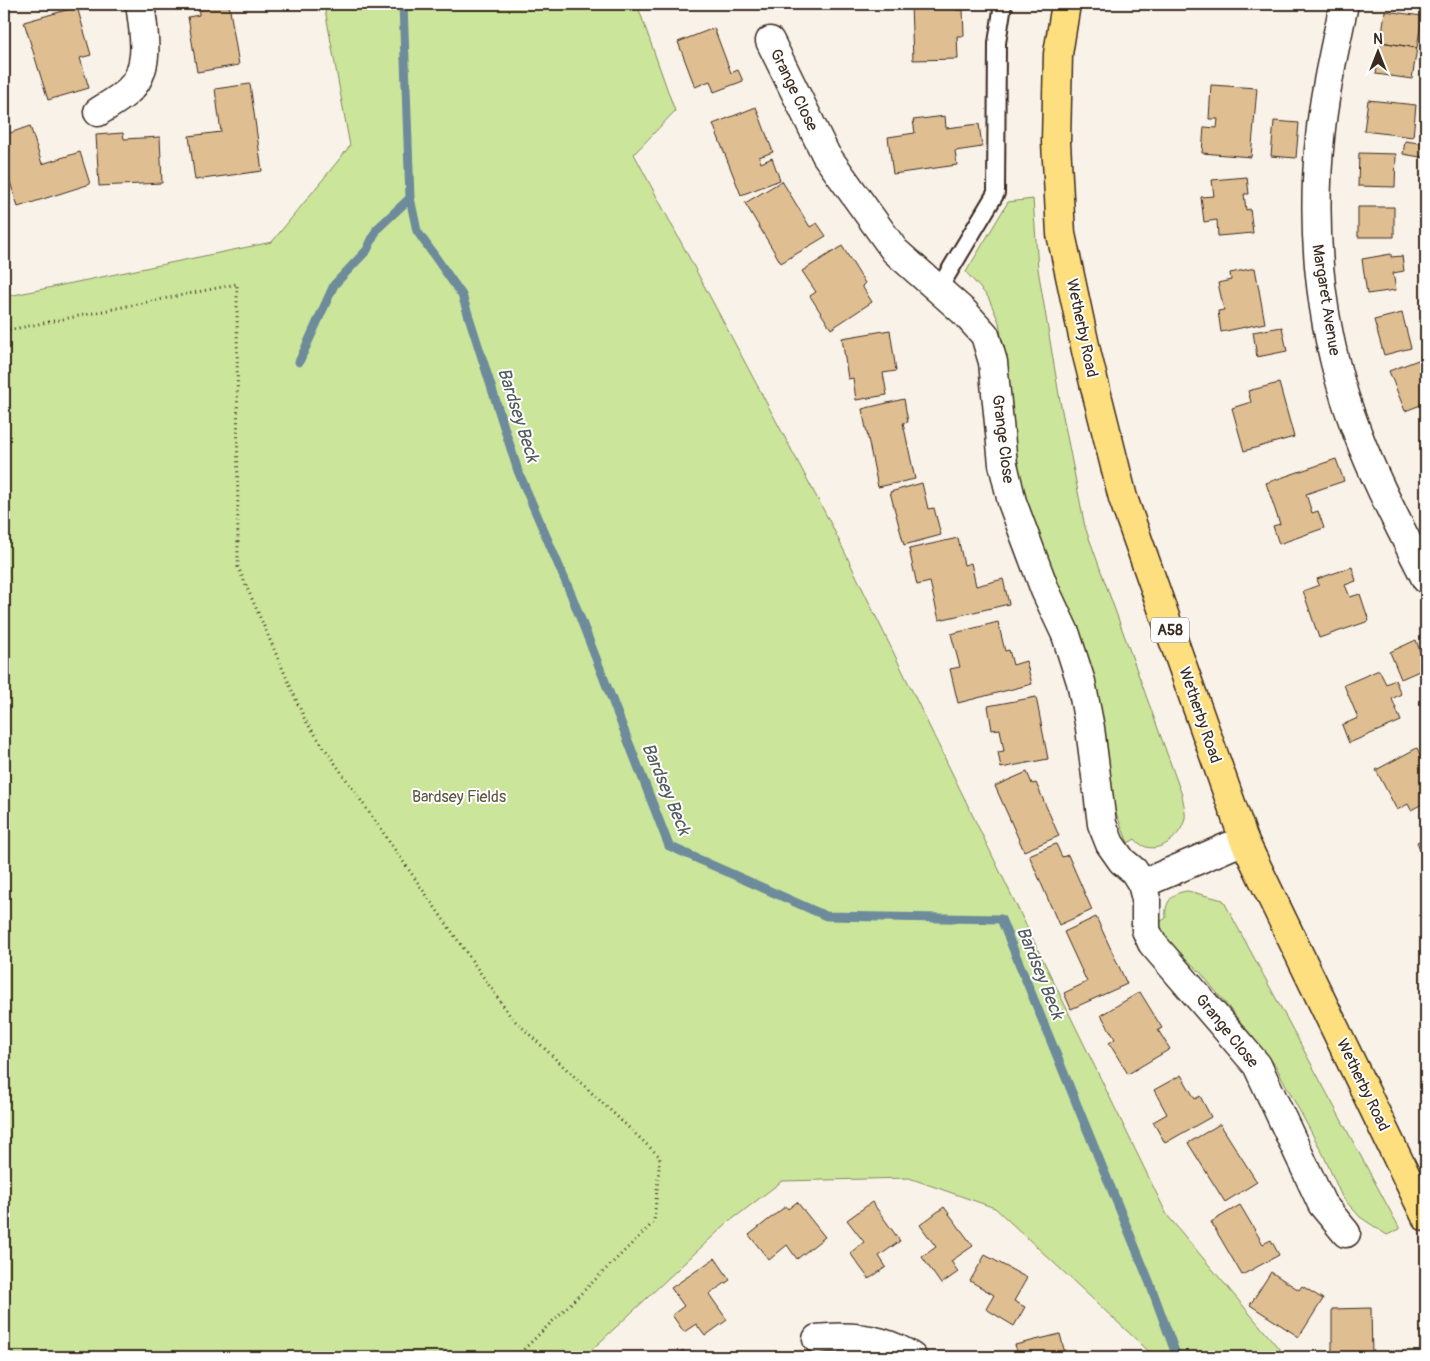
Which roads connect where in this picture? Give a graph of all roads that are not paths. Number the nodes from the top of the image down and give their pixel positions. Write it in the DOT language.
graph roads {
  1 [pos="140,4"];
  2 [pos="1003,4"];
  3 [pos="1066,4"];
  4 [pos="1344,4"];
  5 [pos="770,41"];
  6 [pos="98,112"];
  7 [pos="938,290"];
  8 [pos="1426,579"];
  9 [pos="1244,840"];
  10 [pos="1142,884"];
  11 [pos="1426,1217"];
  12 [pos="1346,1233"];
  13 [pos="817,1339"];
  14 [pos="912,1357"];
  1 -- 6 [label="street"];
  2 -- 7 [label="lane"];
  3 -- 9 [label="main road, Wetherby Road / A58"];
  4 -- 8 [label="street, Margaret Avenue"];
  5 -- 7 [label="street, Grange Close"];
  7 -- 10 [label="street, Grange Close"];
  9 -- 10 [label="street"];
  9 -- 11 [label="main road, Wetherby Road / A58"];
  10 -- 12 [label="street, Grange Close"];
  13 -- 14 [label="street"];
}
